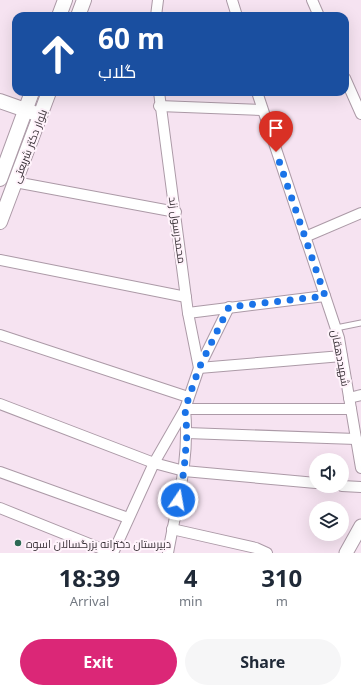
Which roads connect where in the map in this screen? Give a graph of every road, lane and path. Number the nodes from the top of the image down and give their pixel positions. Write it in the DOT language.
graph roads {
  1 [pos="65,0"];
  2 [pos="84,0"];
  3 [pos="158,0"];
  4 [pos="232,0"];
  5 [pos="312,0"];
  6 [pos="61,12"];
  7 [pos="80,12"];
  8 [pos="156,12"];
  9 [pos="236,12"];
  10 [pos="316,12"];
  11 [pos="349,87"];
  12 [pos="31,96"];
  13 [pos="47,96"];
  14 [pos="158,96"];
  15 [pos="258,96"];
  16 [pos="0,101"];
  17 [pos="159,106"];
  18 [pos="26,110"];
  19 [pos="262,110"];
  20 [pos="361,113"];
  21 [pos="40,115"];
  22 [pos="0,178"];
  23 [pos="15,182"];
  24 [pos="176,212"];
  25 [pos="361,213"];
  26 [pos="0,222"];
  27 [pos="305,237"];
  28 [pos="0,260"];
  29 [pos="325,296"];
  30 [pos="186,297"];
  31 [pos="229,307"];
  32 [pos="188,313"];
  33 [pos="361,323"];
  34 [pos="336,328"];
  35 [pos="0,335"];
  36 [pos="342,356"];
  37 [pos="199,368"];
  38 [pos="361,395"];
  39 [pos="188,397"];
  40 [pos="349,398"];
  41 [pos="0,404"];
  42 [pos="185,409"];
  43 [pos="351,409"];
  44 [pos="187,433"];
  45 [pos="357,436"];
  46 [pos="154,464"];
  47 [pos="361,468"];
  48 [pos="184,471"];
  49 [pos="0,472"];
  50 [pos="309,482"];
  51 [pos="349,486"];
  52 [pos="361,487"];
  53 [pos="0,508"];
  54 [pos="128,518"];
  55 [pos="172,529"];
  56 [pos="359,533"];
  57 [pos="112,553"];
  58 [pos="168,553"];
  59 [pos="267,553"];
  60 [pos="346,553"];
  1 -- 6 [label="main road"];
  2 -- 7 [label="main road"];
  3 -- 8 [label="street"];
  4 -- 9 [label="street"];
  5 -- 10 [label="street"];
  11 -- 20 [label="street"];
  12 -- 18 [label="main road"];
  13 -- 21 [label="main road, بلوار دکتر شریعتی"];
  14 -- 17 [label="street, محمدرسول زند"];
  15 -- 19 [label="street, شهیددهقان"];
  16 -- 18 [label="main road"];
  17 -- 19 [label="street"];
  17 -- 24 [label="street, محمدرسول زند"];
  18 -- 21 [label="main road"];
  18 -- 22 [label="main road"];
  19 -- 27 [label="street, شهیددهقان"];
  21 -- 23 [label="main road, بلوار دکتر شریعتی"];
  23 -- 24 [label="street"];
  23 -- 26 [label="main road, بلوار دکتر شریعتی"];
  24 -- 30 [label="street, محمدرسول زند"];
  25 -- 27 [label="street"];
  27 -- 29 [label="street, شهیددهقان"];
  28 -- 30 [label="street"];
  29 -- 31 [label="street"];
  29 -- 34 [label="street, شهیددهقان"];
  30 -- 32 [label="street, محمدرسول زند"];
  31 -- 32 [label="street"];
  31 -- 37 [label="street"];
  32 -- 37 [label="street, محمدرسول زند"];
  33 -- 34 [label="lane"];
  34 -- 36 [label="street, شهیددهقان"];
  35 -- 39 [label="street"];
  36 -- 37 [label="street"];
  36 -- 40 [label="street, شهیددهقان"];
  37 -- 39 [label="street"];
  38 -- 40 [label="street"];
  39 -- 42 [label="street"];
  40 -- 43 [label="street, شهیددهقان"];
  41 -- 46 [label="street"];
  42 -- 43 [label="street"];
  42 -- 44 [label="street"];
  42 -- 46 [label="street"];
  43 -- 45 [label="street, شهیددهقان"];
  44 -- 45 [label="street"];
  44 -- 48 [label="street"];
  45 -- 47 [label="street, شهیددهقان"];
  46 -- 48 [label="street"];
  46 -- 54 [label="street"];
  48 -- 50 [label="street"];
  48 -- 55 [label="street"];
  49 -- 54 [label="street"];
  51 -- 52 [label="street"];
  53 -- 57 [label="street"];
  54 -- 57 [label="street"];
  55 -- 58 [label="street"];
  55 -- 59 [label="street"];
  56 -- 60 [label="street"];
}
